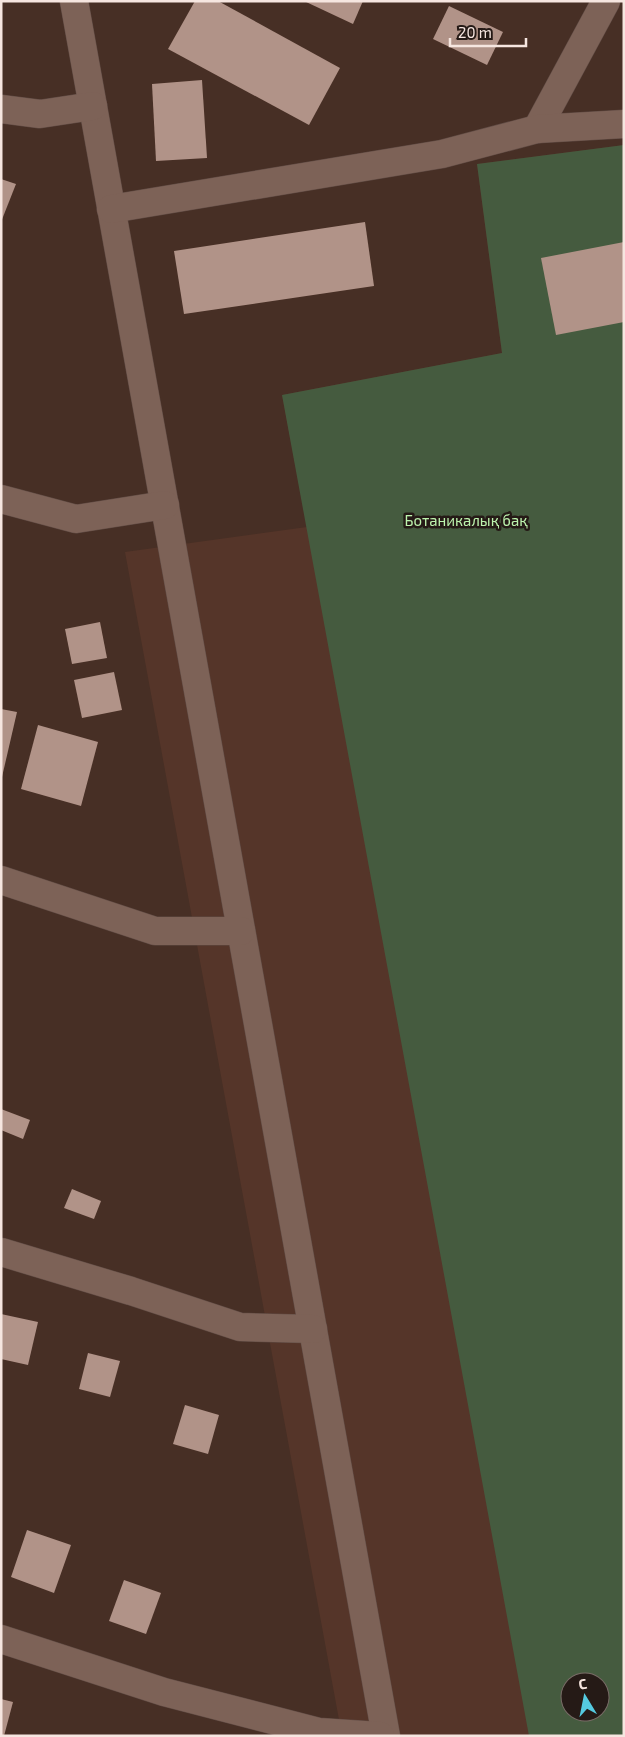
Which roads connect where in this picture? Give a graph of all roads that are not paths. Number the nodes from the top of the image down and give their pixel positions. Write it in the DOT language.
graph roads {
  1 [pos="74,1"];
  2 [pos="606,1"];
  3 [pos="93,106"];
  4 [pos="1,109"];
  5 [pos="624,124"];
  6 [pos="537,129"];
  7 [pos="111,209"];
  8 [pos="1,499"];
  9 [pos="165,504"];
  10 [pos="1,880"];
  11 [pos="241,930"];
  12 [pos="1,1252"];
  13 [pos="313,1329"];
  14 [pos="1,1639"];
  15 [pos="380,1736"];
  16 [pos="386,1736"];
  1 -- 3 [label="street"];
  2 -- 6 [label="street"];
  3 -- 4 [label="street"];
  3 -- 7 [label="street"];
  5 -- 6 [label="street"];
  6 -- 7 [label="street"];
  7 -- 9 [label="street"];
  8 -- 9 [label="street"];
  9 -- 11 [label="street"];
  10 -- 11 [label="street"];
  11 -- 13 [label="street"];
  12 -- 13 [label="street"];
  13 -- 16 [label="street"];
  14 -- 15 [label="street"];
}
